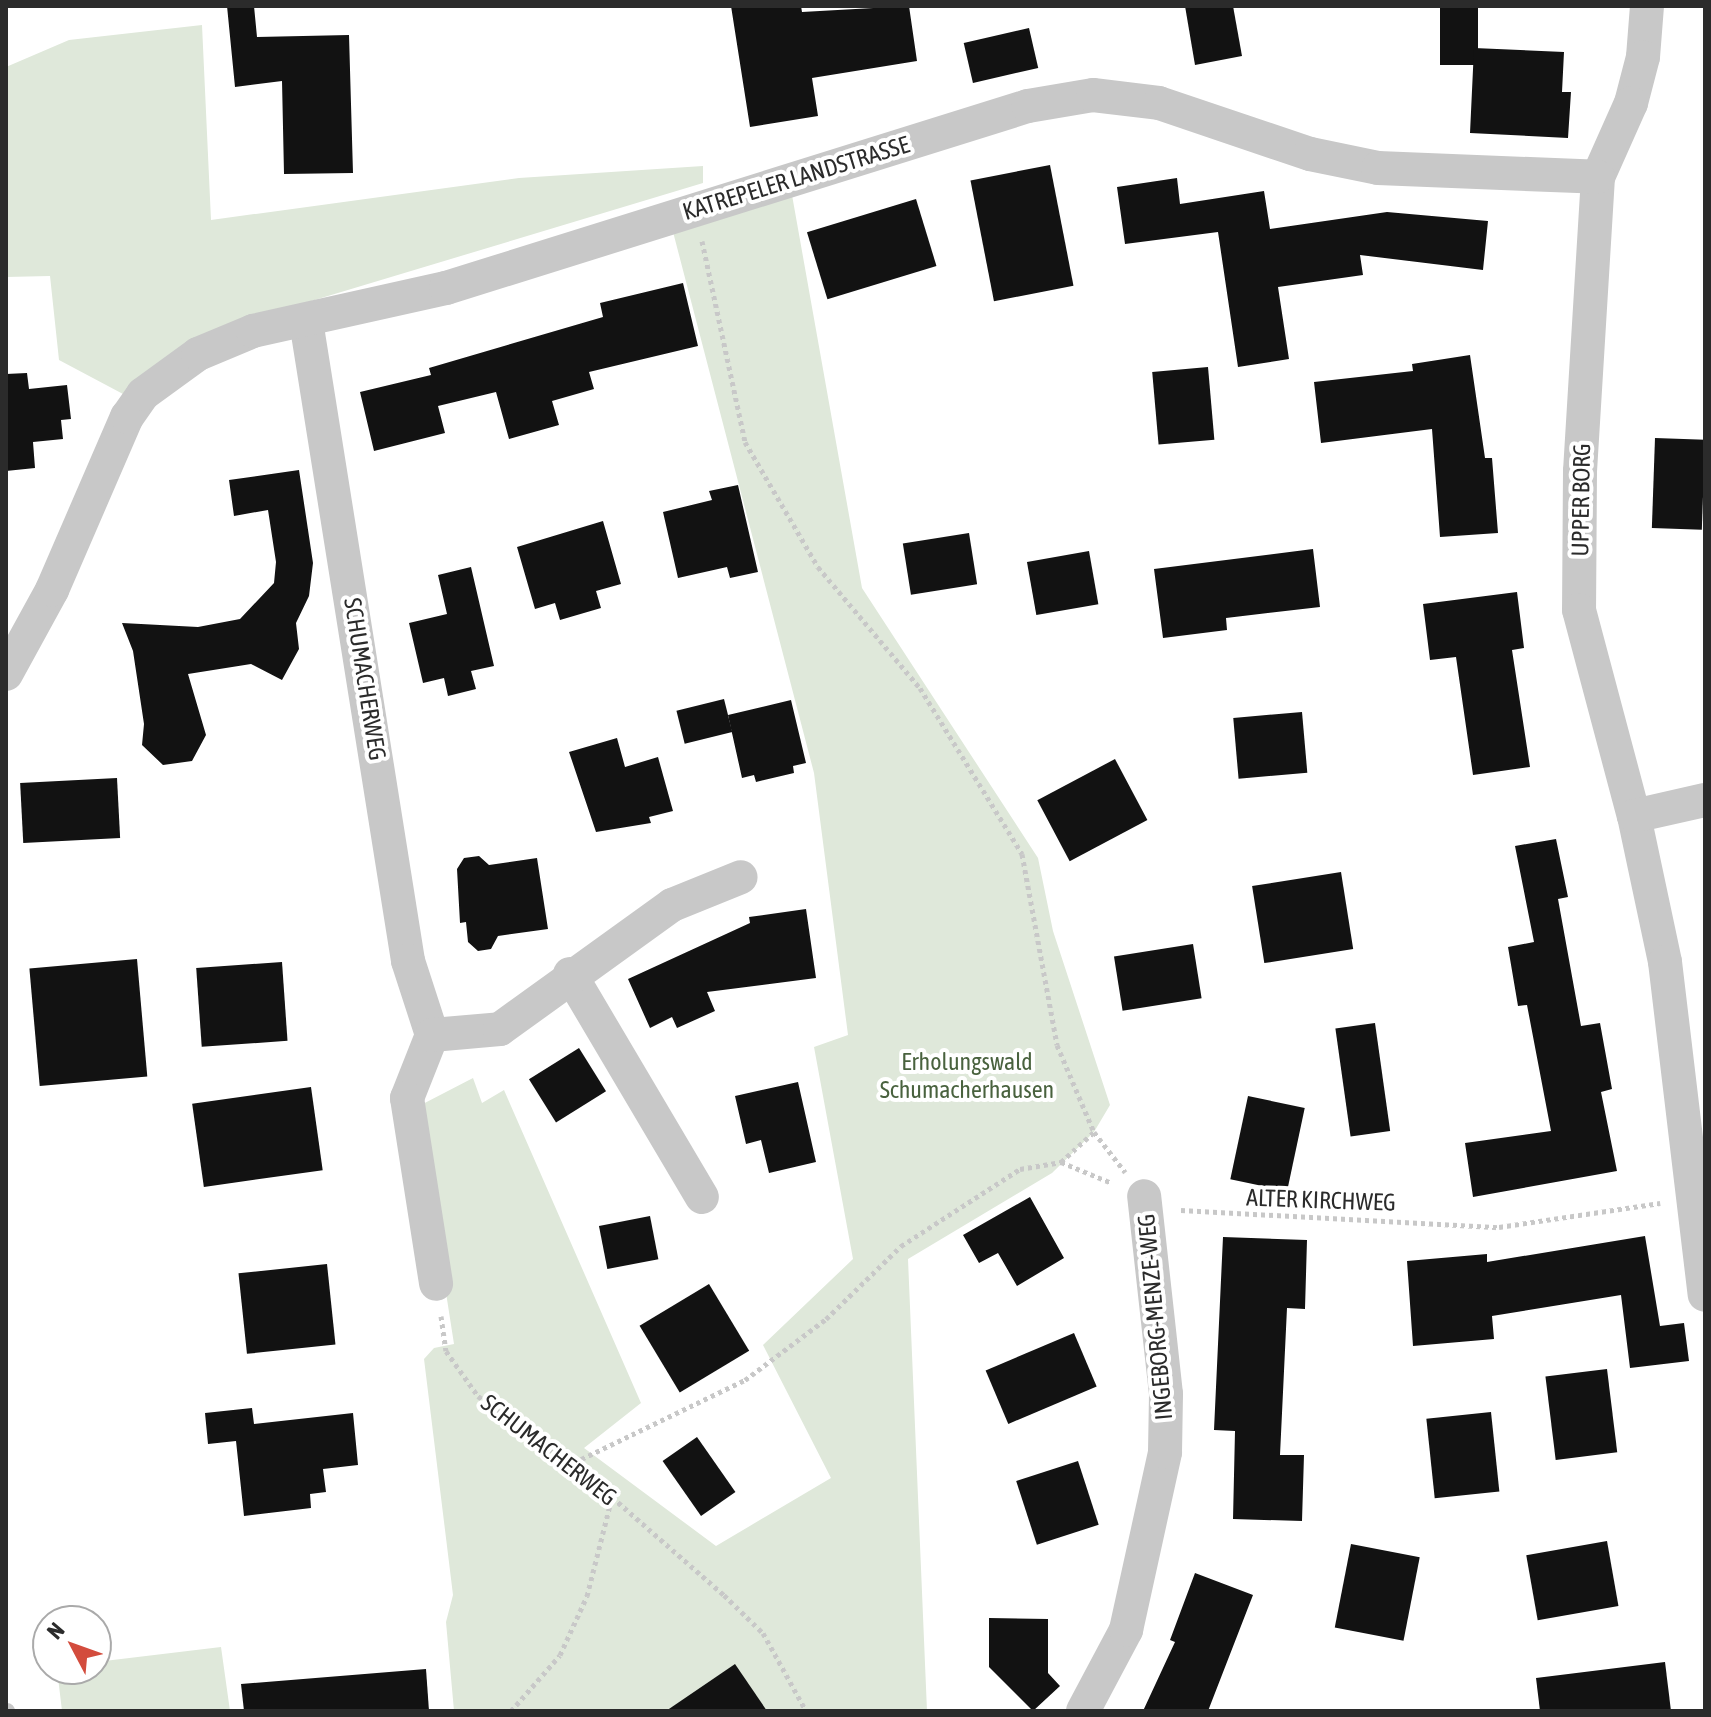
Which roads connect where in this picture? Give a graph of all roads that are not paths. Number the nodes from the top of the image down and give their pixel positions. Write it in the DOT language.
graph roads {
  1 [pos="1647,6"];
  2 [pos="1598,177"];
  3 [pos="306,321"];
  4 [pos="6,674"];
  5 [pos="1705,800"];
  6 [pos="1634,816"];
  7 [pos="741,877"];
  8 [pos="570,974"];
  9 [pos="432,1035"];
  10 [pos="1144,1196"];
  11 [pos="702,1197"];
  12 [pos="436,1284"];
  13 [pos="1705,1295"];
  14 [pos="1083,1711"];
  1 -- 2 [label="street"];
  2 -- 3 [label="street, KATREPELER LANDSTRASSE"];
  2 -- 6 [label="street, UPPER BORG"];
  3 -- 4 [label="street, KATREPELER LANDSTRASSE"];
  3 -- 9 [label="street, SCHUMACHERWEG"];
  5 -- 6 [label="street"];
  6 -- 13 [label="street, UPPER BORG"];
  7 -- 8 [label="street"];
  8 -- 9 [label="street"];
  8 -- 11 [label="street"];
  9 -- 12 [label="street"];
  10 -- 14 [label="street, INGEBORG-MENZE-WEG"];
}
